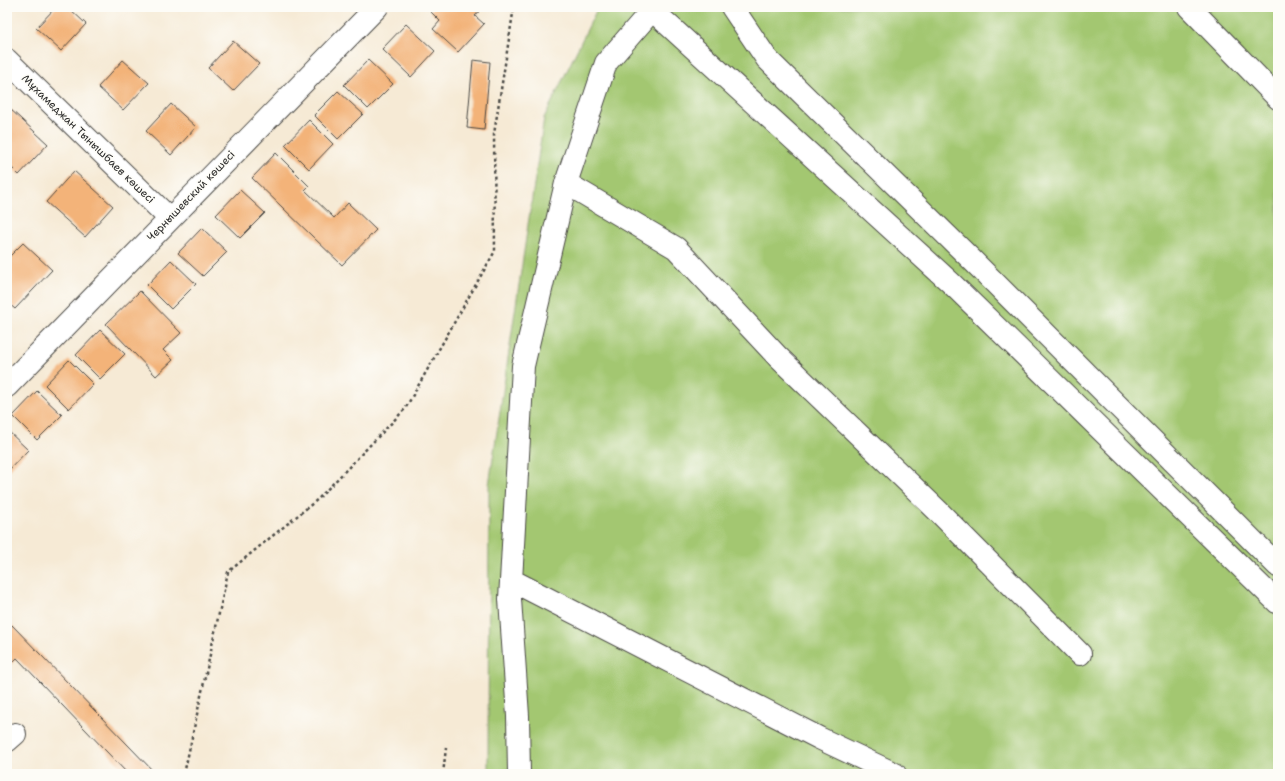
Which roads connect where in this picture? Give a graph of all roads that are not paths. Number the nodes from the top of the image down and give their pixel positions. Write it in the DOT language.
graph roads {
  1 [pos="377,7"];
  2 [pos="732,7"];
  3 [pos="1188,7"];
  4 [pos="652,9"];
  5 [pos="7,60"];
  6 [pos="1278,98"];
  7 [pos="566,183"];
  8 [pos="169,218"];
  9 [pos="10,378"];
  10 [pos="1278,566"];
  11 [pos="511,580"];
  12 [pos="1278,603"];
  13 [pos="1080,654"];
  14 [pos="519,774"];
  15 [pos="895,774"];
  1 -- 8 [label="street, Чернышевский көшесі"];
  2 -- 10 [label="street"];
  3 -- 6 [label="street"];
  4 -- 7 [label="street"];
  4 -- 12 [label="street"];
  5 -- 8 [label="street, Мұхамеджан Тынышбаев көшесі"];
  7 -- 11 [label="street"];
  7 -- 13 [label="street"];
  8 -- 9 [label="street, Чернышевский көшесі"];
  11 -- 14 [label="street"];
  11 -- 15 [label="street"];
}
